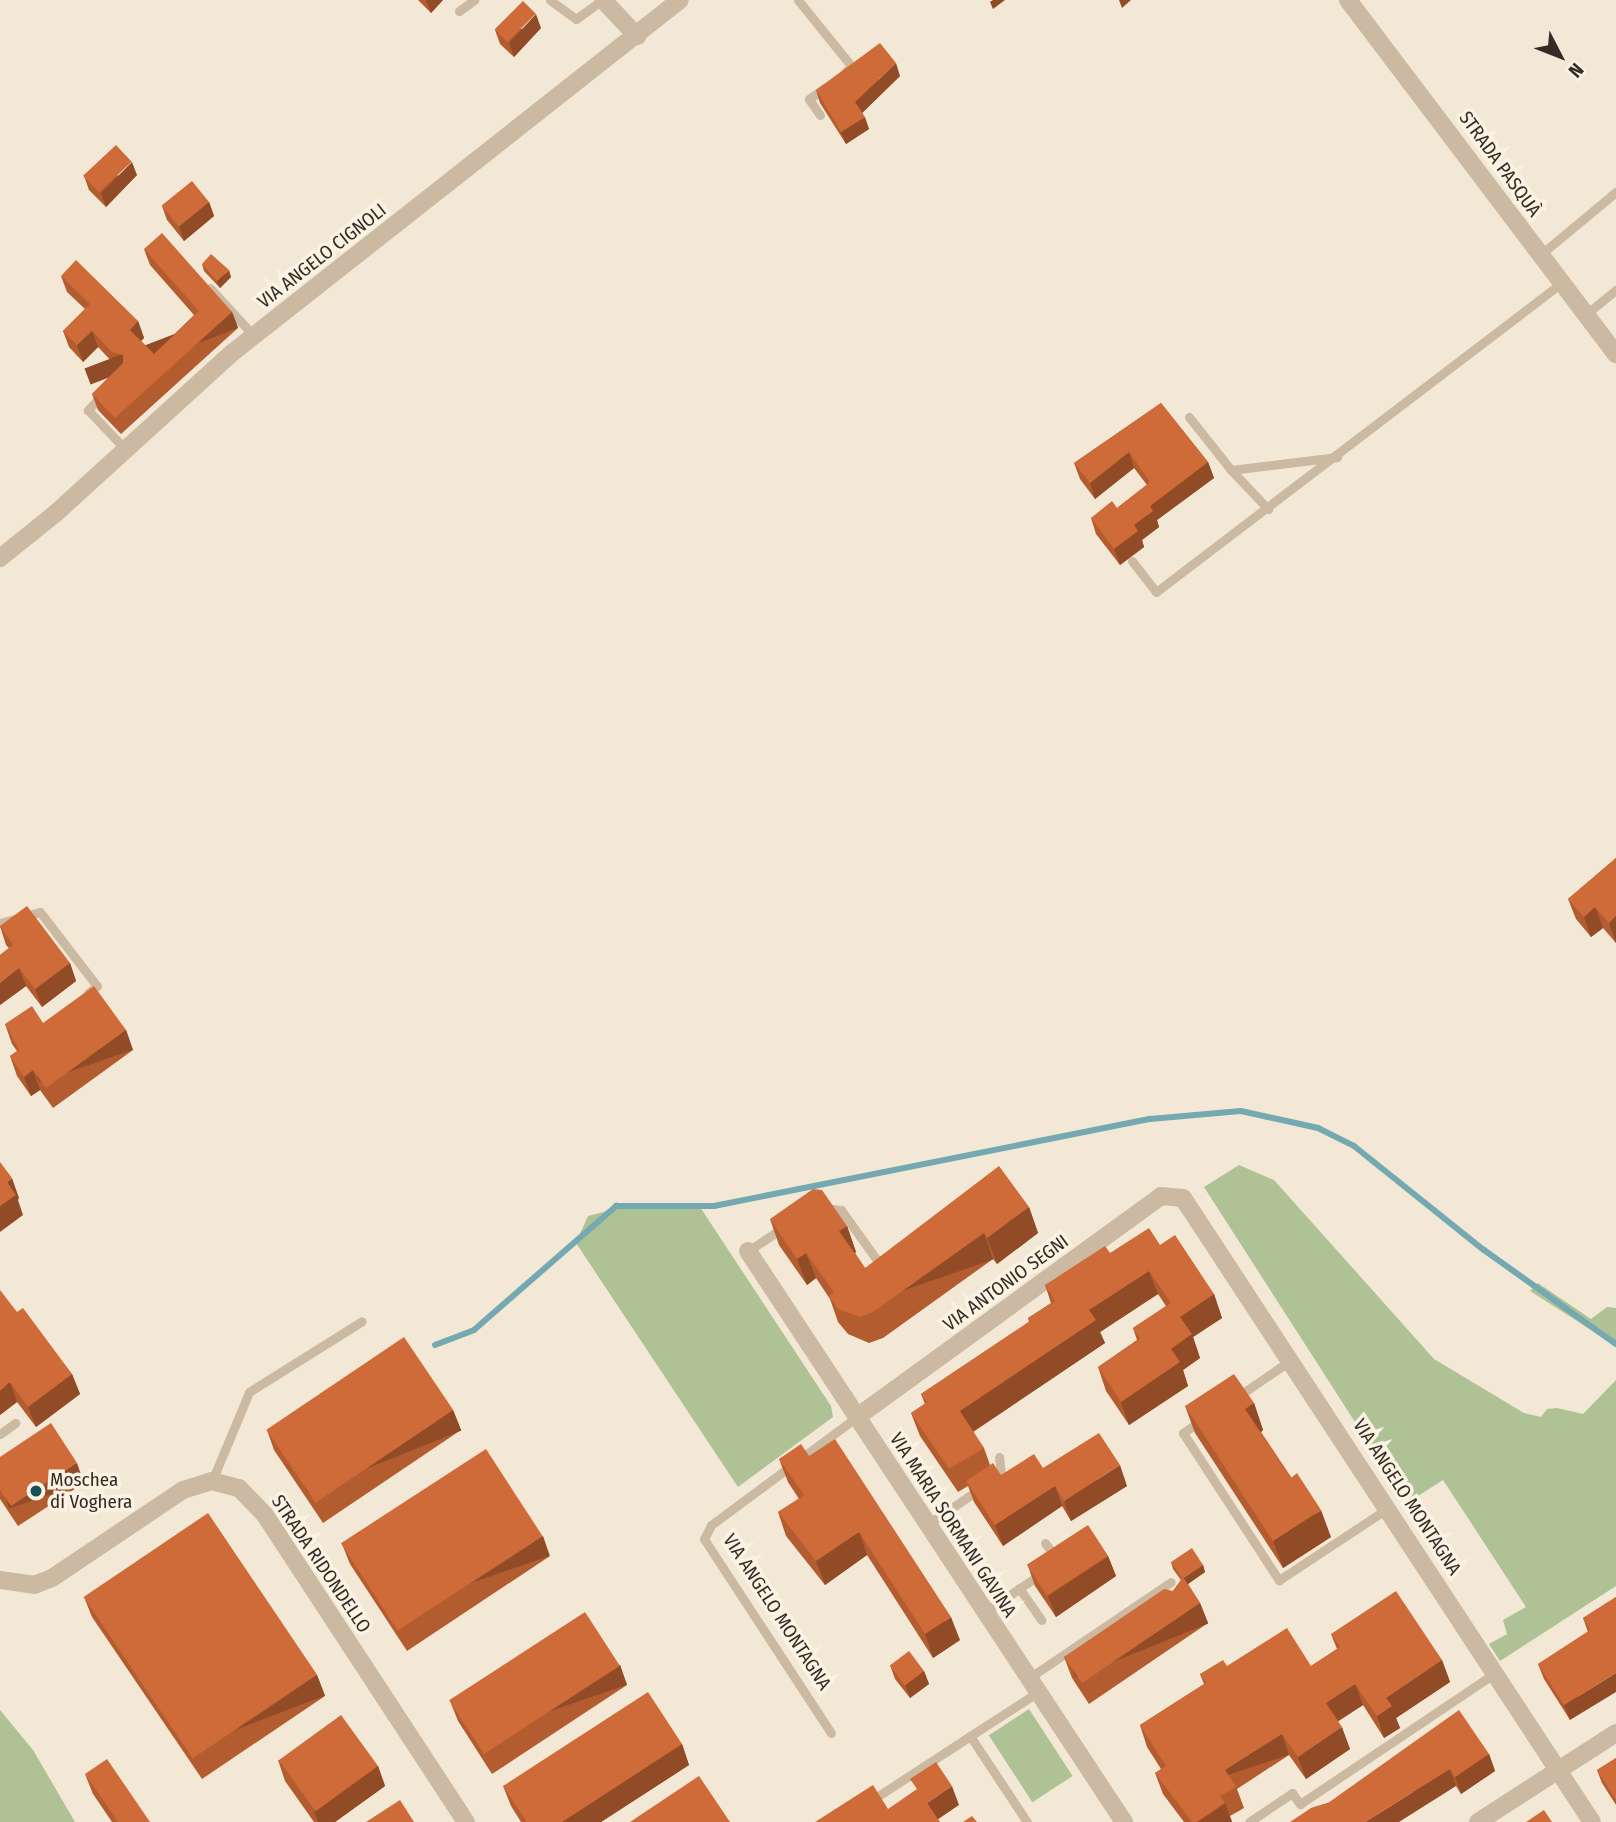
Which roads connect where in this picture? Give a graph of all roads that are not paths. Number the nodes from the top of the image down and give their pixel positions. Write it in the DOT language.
graph roads {
  1 [pos="474,0"];
  2 [pos="550,0"];
  3 [pos="603,0"];
  4 [pos="680,0"];
  5 [pos="798,0"];
  6 [pos="1348,0"];
  7 [pos="459,11"];
  8 [pos="636,36"];
  9 [pos="841,75"];
  10 [pos="830,83"];
  11 [pos="820,115"];
  12 [pos="1616,192"];
  13 [pos="1539,255"];
  14 [pos="200,277"];
  15 [pos="1560,284"];
  16 [pos="1616,290"];
  17 [pos="1585,315"];
  18 [pos="254,336"];
  19 [pos="1616,354"];
  20 [pos="113,383"];
  21 [pos="1189,417"];
  22 [pos="126,450"];
  23 [pos="1339,457"];
  24 [pos="1231,470"];
  25 [pos="1268,509"];
  26 [pos="0,558"];
  27 [pos="1132,561"];
  28 [pos="0,923"];
  29 [pos="78,1000"];
  30 [pos="1184,1198"];
  31 [pos="814,1207"];
  32 [pos="793,1221"];
  33 [pos="748,1251"];
  34 [pos="892,1259"];
  35 [pos="362,1321"];
  36 [pos="1292,1360"];
  37 [pos="1229,1402"];
  38 [pos="1217,1410"];
  39 [pos="857,1417"];
  40 [pos="15,1423"];
  41 [pos="0,1434"];
  42 [pos="999,1457"];
  43 [pos="212,1481"];
  44 [pos="1389,1507"];
  45 [pos="928,1524"];
  46 [pos="1045,1543"];
  47 [pos="1069,1554"];
  48 [pos="1059,1562"];
  49 [pos="0,1580"];
  50 [pos="1020,1588"];
  51 [pos="1170,1596"];
  52 [pos="985,1612"];
  53 [pos="1041,1620"];
  54 [pos="1495,1673"];
  55 [pos="1033,1685"];
  56 [pos="831,1733"];
  57 [pos="1616,1733"];
  58 [pos="970,1736"];
  59 [pos="1558,1770"];
  60 [pos="861,1807"];
  61 [pos="1497,1817"];
  62 [pos="466,1822"];
  63 [pos="1027,1822"];
  64 [pos="1124,1822"];
  65 [pos="1249,1822"];
  66 [pos="1478,1822"];
  67 [pos="1592,1822"];
  1 -- 7 [label="lane"];
  2 -- 3 [label="lane"];
  3 -- 8 [label="street"];
  4 -- 8 [label="street, VIA ANGELO CIGNOLI"];
  5 -- 9 [label="lane"];
  6 -- 13 [label="street, STRADA PASQUÀ"];
  8 -- 18 [label="street, VIA ANGELO CIGNOLI"];
  10 -- 11 [label="lane"];
  12 -- 13 [label="lane"];
  13 -- 15 [label="street, STRADA PASQUÀ"];
  14 -- 18 [label="lane"];
  15 -- 17 [label="street, STRADA PASQUÀ"];
  15 -- 23 [label="lane"];
  16 -- 17 [label="lane"];
  17 -- 19 [label="street, STRADA PASQUÀ"];
  18 -- 22 [label="street, VIA ANGELO CIGNOLI"];
  20 -- 22 [label="lane"];
  21 -- 24 [label="lane"];
  22 -- 26 [label="street, VIA ANGELO CIGNOLI"];
  23 -- 24 [label="lane"];
  23 -- 25 [label="lane"];
  24 -- 25 [label="lane"];
  25 -- 27 [label="lane"];
  28 -- 29 [label="lane"];
  30 -- 36 [label="street, VIA ANGELO MONTAGNA"];
  30 -- 39 [label="street, VIA ANTONIO SEGNI"];
  31 -- 34 [label="lane"];
  32 -- 33 [label="lane"];
  33 -- 39 [label="street, VIA MARIA SORMANI GAVINA"];
  35 -- 43 [label="lane"];
  36 -- 37 [label="lane"];
  36 -- 44 [label="street, VIA ANGELO MONTAGNA"];
  38 -- 44 [label="lane"];
  39 -- 45 [label="street, VIA MARIA SORMANI GAVINA"];
  39 -- 56 [label="lane, VIA ANGELO MONTAGNA"];
  40 -- 41 [label="lane"];
  42 -- 45 [label="lane"];
  43 -- 49 [label="street"];
  43 -- 62 [label="street, STRADA RIDONDELLO"];
  44 -- 54 [label="street, VIA ANGELO MONTAGNA"];
  45 -- 52 [label="street, VIA MARIA SORMANI GAVINA"];
  46 -- 48 [label="lane"];
  47 -- 48 [label="lane"];
  48 -- 50 [label="lane"];
  50 -- 52 [label="lane"];
  50 -- 53 [label="lane"];
  51 -- 55 [label="lane"];
  52 -- 55 [label="street, VIA MARIA SORMANI GAVINA"];
  54 -- 59 [label="street, VIA ANGELO MONTAGNA"];
  54 -- 65 [label="lane"];
  55 -- 58 [label="lane"];
  55 -- 64 [label="street, VIA MARIA SORMANI GAVINA"];
  57 -- 59 [label="street"];
  58 -- 60 [label="lane"];
  58 -- 63 [label="lane"];
  59 -- 61 [label="street"];
  59 -- 67 [label="street, VIA ANGELO MONTAGNA"];
  61 -- 66 [label="street"];
}
